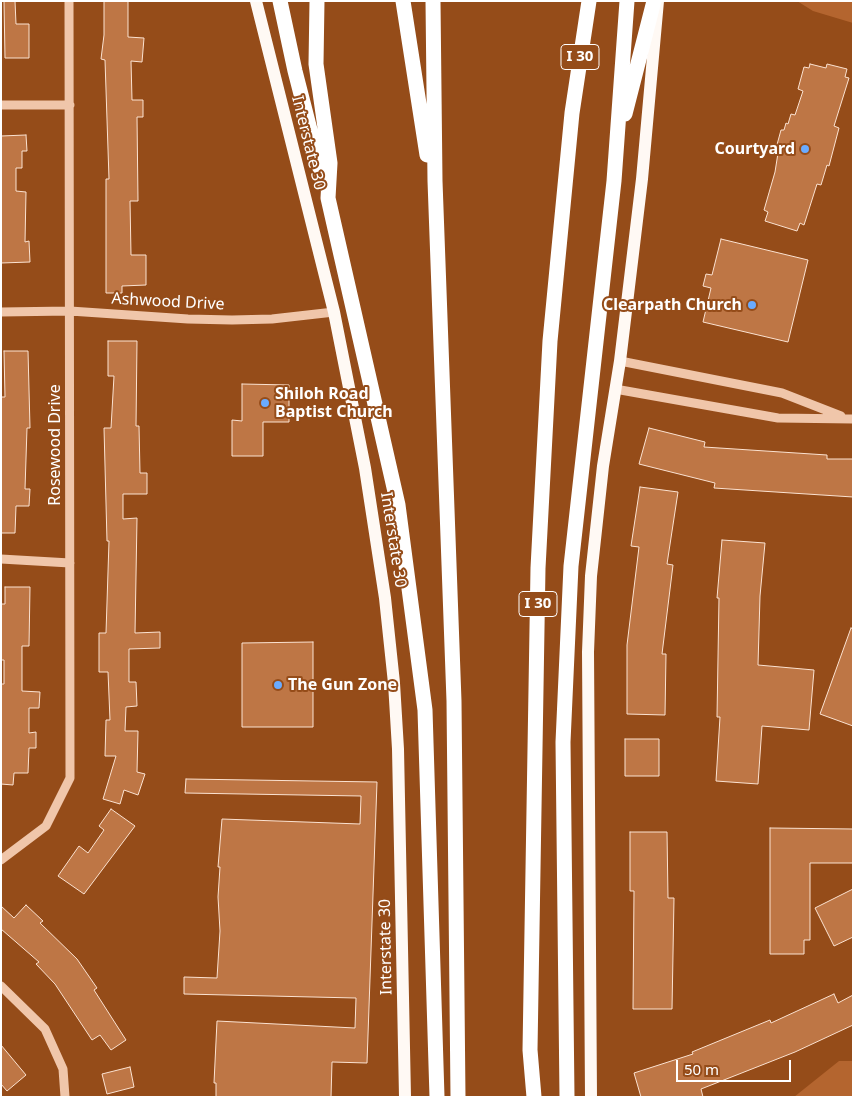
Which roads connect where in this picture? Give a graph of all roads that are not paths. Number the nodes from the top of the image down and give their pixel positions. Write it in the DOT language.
graph roads {
  1 [pos="69,1"];
  2 [pos="256,1"];
  3 [pos="280,1"];
  4 [pos="317,1"];
  5 [pos="403,1"];
  6 [pos="433,1"];
  7 [pos="589,1"];
  8 [pos="627,1"];
  9 [pos="656,1"];
  10 [pos="1,105"];
  11 [pos="70,105"];
  12 [pos="616,150"];
  13 [pos="328,198"];
  14 [pos="436,212"];
  15 [pos="70,311"];
  16 [pos="1,312"];
  17 [pos="334,312"];
  18 [pos="620,361"];
  19 [pos="615,389"];
  20 [pos="849,419"];
  21 [pos="1,559"];
  22 [pos="70,563"];
  23 [pos="1,860"];
  24 [pos="1,986"];
  25 [pos="66,1097"];
  26 [pos="405,1097"];
  27 [pos="436,1097"];
  28 [pos="458,1097"];
  29 [pos="534,1097"];
  30 [pos="567,1097"];
  31 [pos="592,1097"];
  1 -- 11 [label="street, Rosewood Drive"];
  2 -- 17 [label="main road, Interstate 30"];
  3 -- 13 [label="highway"];
  4 -- 13 [label="highway"];
  5 -- 14 [label="highway"];
  6 -- 14 [label="highway"];
  7 -- 29 [label="highway, I 30"];
  8 -- 12 [label="highway"];
  9 -- 12 [label="highway"];
  9 -- 18 [label="main road"];
  10 -- 11 [label="street"];
  11 -- 15 [label="street, Rosewood Drive"];
  12 -- 30 [label="highway"];
  13 -- 27 [label="highway"];
  14 -- 28 [label="highway"];
  15 -- 16 [label="street, Ashwood Drive"];
  15 -- 17 [label="street, Ashwood Drive"];
  15 -- 22 [label="street, Rosewood Drive"];
  17 -- 26 [label="main road, Interstate 30"];
  18 -- 19 [label="main road"];
  18 -- 20 [label="street"];
  19 -- 20 [label="street"];
  19 -- 31 [label="main road"];
  21 -- 22 [label="street"];
  22 -- 23 [label="street, Rosewood Drive"];
  24 -- 25 [label="street"];
}
